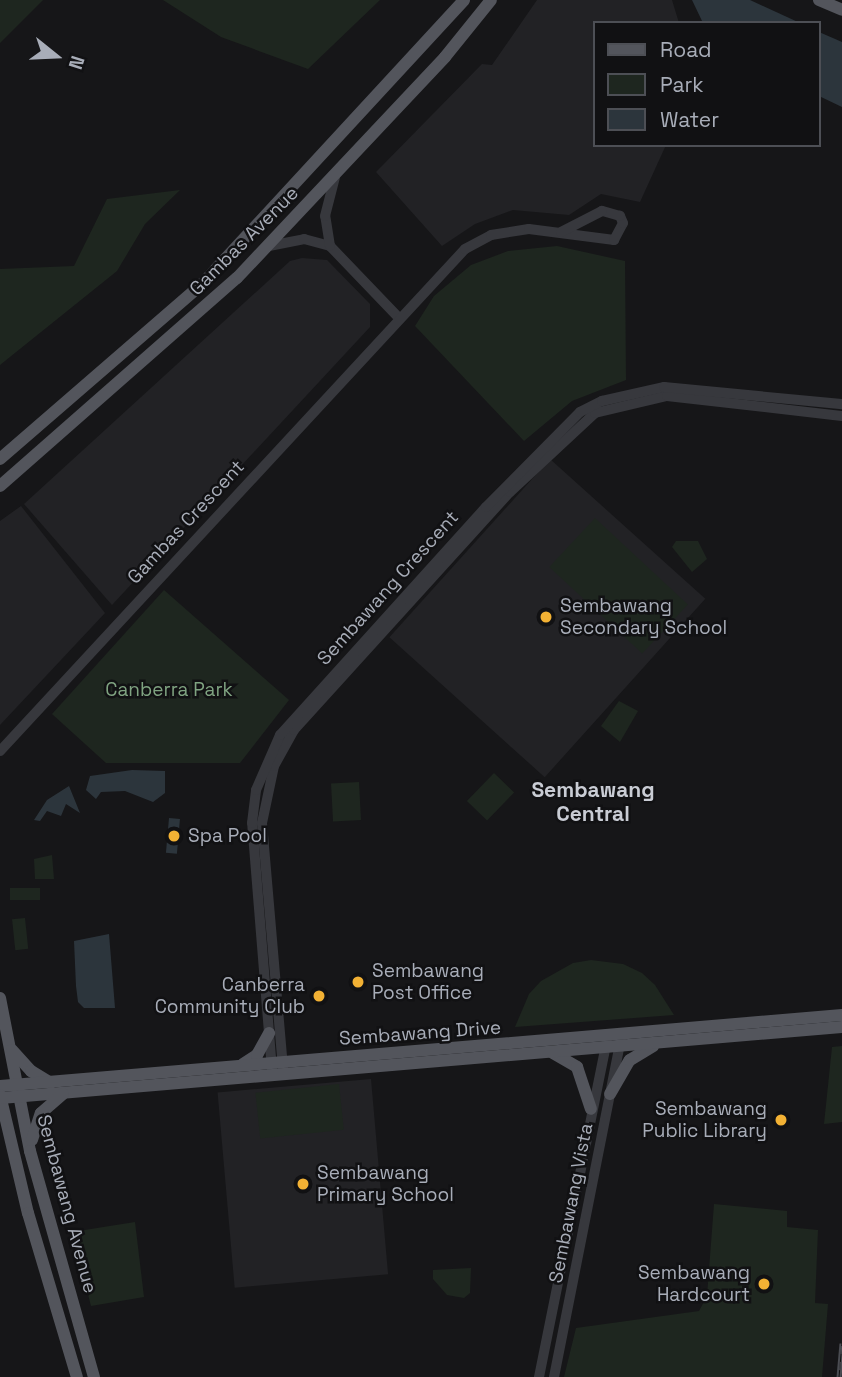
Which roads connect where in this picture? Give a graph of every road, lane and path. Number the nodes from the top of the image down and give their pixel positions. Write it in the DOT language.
graph roads {
  1 [pos="464,0"];
  2 [pos="491,0"];
  3 [pos="819,0"];
  4 [pos="842,10"];
  5 [pos="335,177"];
  6 [pos="561,232"];
  7 [pos="269,246"];
  8 [pos="330,246"];
  9 [pos="203,283"];
  10 [pos="214,298"];
  11 [pos="398,317"];
  12 [pos="157,326"];
  13 [pos="169,340"];
  14 [pos="842,404"];
  15 [pos="842,416"];
  16 [pos="0,459"];
  17 [pos="0,486"];
  18 [pos="0,751"];
  19 [pos="0,998"];
  20 [pos="842,1015"];
  21 [pos="842,1027"];
  22 [pos="269,1033"];
  23 [pos="621,1041"];
  24 [pos="607,1043"];
  25 [pos="656,1044"];
  26 [pos="12,1050"];
  27 [pos="551,1053"];
  28 [pos="233,1068"];
  29 [pos="278,1068"];
  30 [pos="52,1083"];
  31 [pos="0,1086"];
  32 [pos="19,1091"];
  33 [pos="64,1093"];
  34 [pos="610,1094"];
  35 [pos="0,1097"];
  36 [pos="592,1109"];
  37 [pos="0,1126"];
  38 [pos="9,1136"];
  39 [pos="30,1151"];
  40 [pos="77,1377"];
  41 [pos="94,1377"];
  42 [pos="539,1377"];
  43 [pos="554,1377"];
  1 -- 9 [label="main road, Gambas Avenue"];
  2 -- 5 [label="main road, Gambas Avenue"];
  3 -- 4 [label="main road"];
  5 -- 7 [label="main road, Gambas Avenue"];
  5 -- 8 [label="street"];
  6 -- 6 [label="street, Gambas Crescent"];
  6 -- 11 [label="street, Gambas Crescent"];
  7 -- 8 [label="street"];
  7 -- 10 [label="main road, Gambas Avenue"];
  8 -- 11 [label="street"];
  9 -- 10 [label="main road"];
  9 -- 12 [label="main road, Gambas Avenue"];
  10 -- 13 [label="main road, Gambas Avenue"];
  11 -- 18 [label="street, Gambas Crescent"];
  12 -- 13 [label="main road"];
  12 -- 16 [label="main road, Gambas Avenue"];
  13 -- 17 [label="main road, Gambas Avenue"];
  14 -- 22 [label="street, Sembawang Crescent"];
  15 -- 29 [label="street, Sembawang Crescent"];
  19 -- 26 [label="main road, Sembawang Avenue"];
  20 -- 23 [label="main road, Sembawang Drive"];
  21 -- 25 [label="main road, Sembawang Drive"];
  22 -- 28 [label="main road"];
  22 -- 29 [label="street, Sembawang Crescent"];
  23 -- 24 [label="main road, Sembawang Drive"];
  23 -- 25 [label="main road, Sembawang Drive"];
  23 -- 34 [label="street, Sembawang Vista"];
  24 -- 27 [label="main road, Sembawang Drive"];
  24 -- 29 [label="main road, Sembawang Drive"];
  24 -- 36 [label="street, Sembawang Vista"];
  25 -- 34 [label="main road"];
  26 -- 30 [label="main road"];
  26 -- 32 [label="main road, Sembawang Avenue"];
  27 -- 29 [label="main road, Sembawang Drive"];
  27 -- 36 [label="main road"];
  28 -- 29 [label="main road, Sembawang Drive"];
  28 -- 30 [label="main road, Sembawang Drive"];
  29 -- 33 [label="main road, Sembawang Drive"];
  30 -- 32 [label="main road, Sembawang Drive"];
  31 -- 32 [label="main road, Sembawang Drive"];
  32 -- 33 [label="main road, Sembawang Drive"];
  32 -- 35 [label="main road, Sembawang Drive"];
  32 -- 39 [label="main road, Sembawang Avenue"];
  33 -- 39 [label="main road"];
  34 -- 43 [label="street, Sembawang Vista"];
  35 -- 38 [label="main road, Sembawang Avenue"];
  36 -- 42 [label="street, Sembawang Vista"];
  37 -- 38 [label="main road"];
  38 -- 40 [label="main road, Sembawang Avenue"];
  39 -- 41 [label="main road, Sembawang Avenue"];
}
